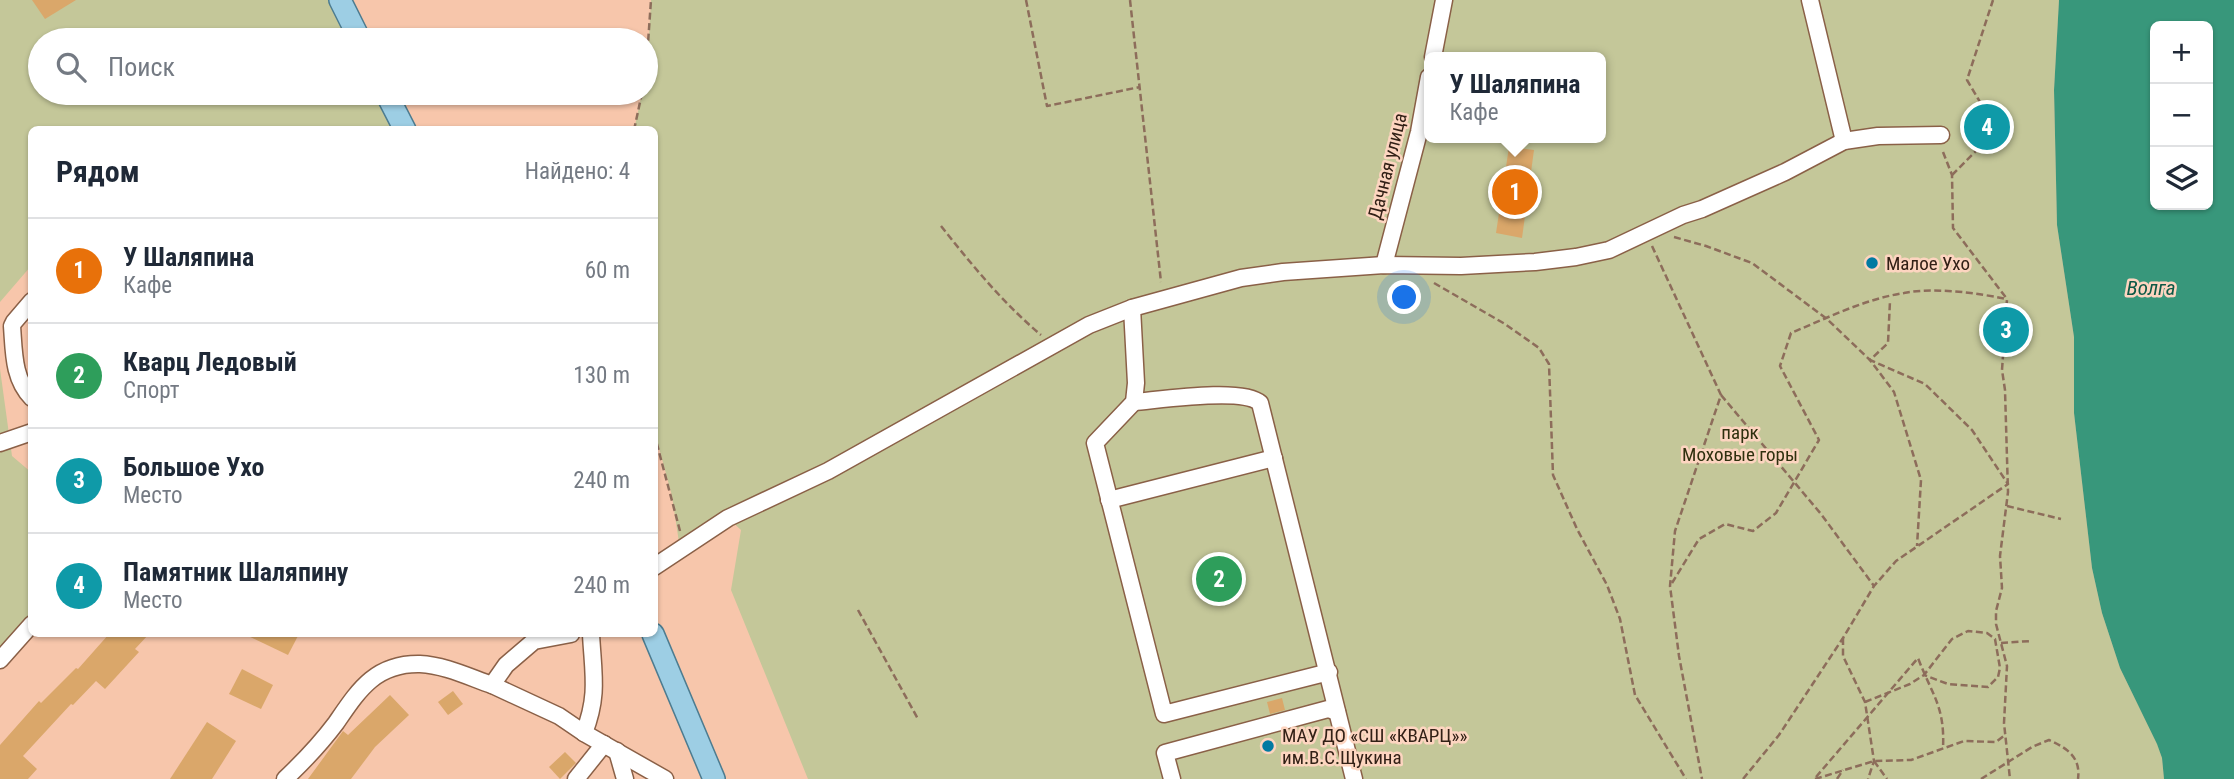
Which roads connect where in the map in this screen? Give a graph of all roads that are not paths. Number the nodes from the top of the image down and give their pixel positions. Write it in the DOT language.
graph roads {
  1 [pos="340,0"];
  2 [pos="1444,0"];
  3 [pos="1810,0"];
  4 [pos="354,28"];
  5 [pos="1434,52"];
  6 [pos="1424,104"];
  7 [pos="392,105"];
  8 [pos="403,126"];
  9 [pos="1941,135"];
  10 [pos="1844,141"];
  11 [pos="1384,265"];
  12 [pos="28,305"];
  13 [pos="1132,308"];
  14 [pos="28,393"];
  15 [pos="1133,402"];
  16 [pos="28,433"];
  17 [pos="0,443"];
  18 [pos="1274,458"];
  19 [pos="1109,500"];
  20 [pos="658,563"];
  21 [pos="28,628"];
  22 [pos="555,637"];
  23 [pos="590,637"];
  24 [pos="654,637"];
  25 [pos="0,660"];
  26 [pos="1329,672"];
  27 [pos="492,685"];
  28 [pos="1336,712"];
  29 [pos="584,733"];
  30 [pos="611,748"];
  31 [pos="285,779"];
  32 [pos="576,779"];
  33 [pos="625,779"];
  34 [pos="665,779"];
  35 [pos="714,779"];
  36 [pos="1172,779"];
  37 [pos="1354,779"];
  1 -- 4 [label="main road"];
  2 -- 5 [label="street"];
  3 -- 10 [label="street"];
  6 -- 11 [label="street, Дачная улица"];
  7 -- 8 [label="main road"];
  9 -- 10 [label="street"];
  10 -- 11 [label="street"];
  11 -- 13 [label="street"];
  12 -- 14 [label="street"];
  13 -- 15 [label="street"];
  13 -- 20 [label="street"];
  15 -- 18 [label="street"];
  15 -- 19 [label="street"];
  16 -- 17 [label="street"];
  18 -- 19 [label="street"];
  18 -- 26 [label="street"];
  19 -- 26 [label="street"];
  21 -- 25 [label="street"];
  22 -- 27 [label="street"];
  23 -- 29 [label="street"];
  24 -- 35 [label="main road"];
  26 -- 28 [label="street"];
  27 -- 29 [label="street"];
  27 -- 31 [label="street"];
  28 -- 36 [label="street"];
  28 -- 37 [label="street"];
  29 -- 30 [label="street"];
  30 -- 32 [label="street"];
  30 -- 33 [label="street"];
  30 -- 34 [label="street"];
}
